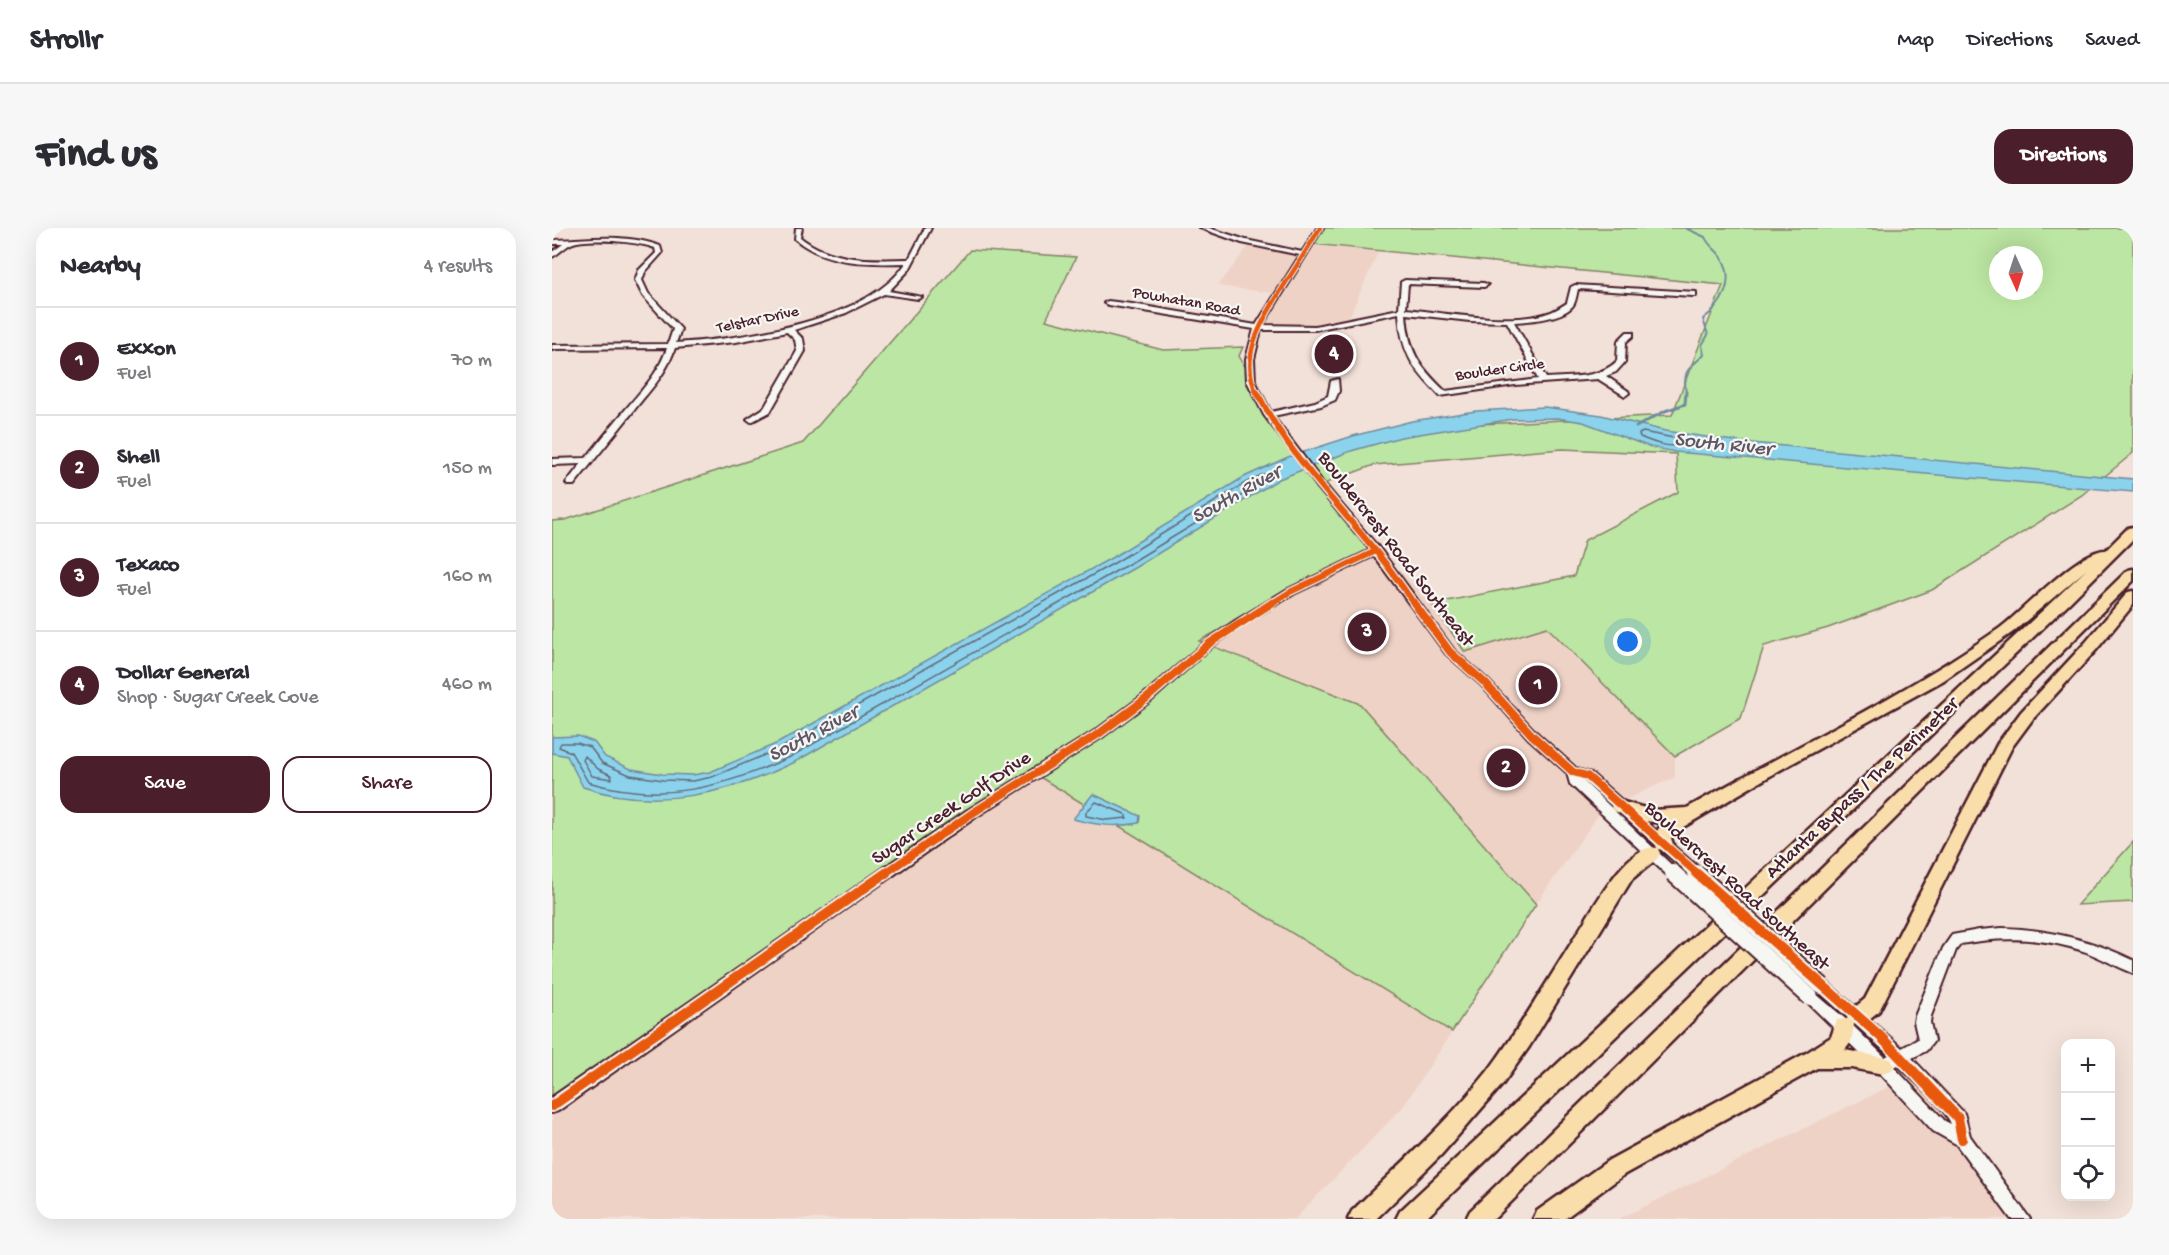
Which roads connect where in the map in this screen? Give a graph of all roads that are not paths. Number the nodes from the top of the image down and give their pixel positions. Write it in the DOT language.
graph roads {
  1 [pos="799,228"];
  2 [pos="928,228"];
  3 [pos="1203,228"];
  4 [pos="1320,228"];
  5 [pos="552,242"];
  6 [pos="570,242"];
  7 [pos="1303,254"];
  8 [pos="552,255"];
  9 [pos="910,261"];
  10 [pos="1484,285"];
  11 [pos="883,292"];
  12 [pos="1693,294"];
  13 [pos="918,297"];
  14 [pos="1108,303"];
  15 [pos="1401,311"];
  16 [pos="1510,321"];
  17 [pos="1258,328"];
  18 [pos="790,330"];
  19 [pos="1630,334"];
  20 [pos="552,346"];
  21 [pos="671,346"];
  22 [pos="1600,376"];
  23 [pos="1543,380"];
  24 [pos="1335,381"];
  25 [pos="1625,393"];
  26 [pos="1268,415"];
  27 [pos="751,419"];
  28 [pos="588,461"];
  29 [pos="552,462"];
  30 [pos="571,483"];
  31 [pos="2126,538"];
  32 [pos="1376,551"];
  33 [pos="2133,573"];
  34 [pos="2133,594"];
  35 [pos="1573,772"];
  36 [pos="1620,807"];
  37 [pos="1693,813"];
  38 [pos="1658,849"];
  39 [pos="2133,967"];
  40 [pos="1851,1022"];
  41 [pos="1814,1059"];
  42 [pos="1892,1061"];
  43 [pos="552,1106"];
  44 [pos="1360,1219"];
  45 [pos="1408,1219"];
  46 [pos="1478,1219"];
  47 [pos="1545,1219"];
  48 [pos="2021,1219"];
  1 -- 9 [label="street"];
  2 -- 9 [label="street, Telstar Drive"];
  3 -- 7 [label="street"];
  4 -- 7 [label="street, Bouldercrest Road Southeast"];
  5 -- 6 [label="street"];
  6 -- 8 [label="street"];
  6 -- 21 [label="street"];
  7 -- 17 [label="street, Bouldercrest Road Southeast"];
  9 -- 11 [label="street, Telstar Drive"];
  10 -- 15 [label="street"];
  11 -- 13 [label="street"];
  11 -- 18 [label="street, Telstar Drive"];
  12 -- 16 [label="street, Powhatan Road"];
  14 -- 17 [label="street, Powhatan Road"];
  15 -- 16 [label="street, Powhatan Road"];
  15 -- 17 [label="street, Powhatan Road"];
  15 -- 23 [label="street, Boulder Circle"];
  16 -- 23 [label="street"];
  17 -- 26 [label="street, Bouldercrest Road Southeast"];
  18 -- 21 [label="street, Telstar Drive"];
  18 -- 27 [label="street"];
  19 -- 22 [label="street"];
  20 -- 21 [label="street, Telstar Drive"];
  21 -- 28 [label="street"];
  22 -- 23 [label="street, Boulder Circle"];
  22 -- 25 [label="street"];
  24 -- 26 [label="street"];
  26 -- 32 [label="street, Bouldercrest Road Southeast"];
  28 -- 29 [label="street"];
  28 -- 30 [label="street"];
  31 -- 37 [label="highway"];
  31 -- 45 [label="highway, Atlanta Bypass / The Perimeter"];
  32 -- 35 [label="street, Bouldercrest Road Southeast"];
  32 -- 43 [label="street, Sugar Creek Golf Drive"];
  33 -- 46 [label="highway, Atlanta Bypass / The Perimeter"];
  34 -- 40 [label="highway"];
  35 -- 36 [label="street, Bouldercrest Road Southeast"];
  35 -- 38 [label="street, Bouldercrest Road Southeast"];
  36 -- 37 [label="highway"];
  36 -- 38 [label="street, Bouldercrest Road Southeast"];
  37 -- 38 [label="highway"];
  38 -- 40 [label="street, Bouldercrest Road Southeast, bridge"];
  38 -- 40 [label="street, Bouldercrest Road Southeast, bridge"];
  38 -- 44 [label="highway"];
  39 -- 42 [label="street"];
  40 -- 41 [label="highway"];
  40 -- 42 [label="street, Bouldercrest Road Southeast"];
  41 -- 42 [label="highway"];
  41 -- 47 [label="highway"];
  42 -- 48 [label="street, Bouldercrest Road Southeast"];
}
